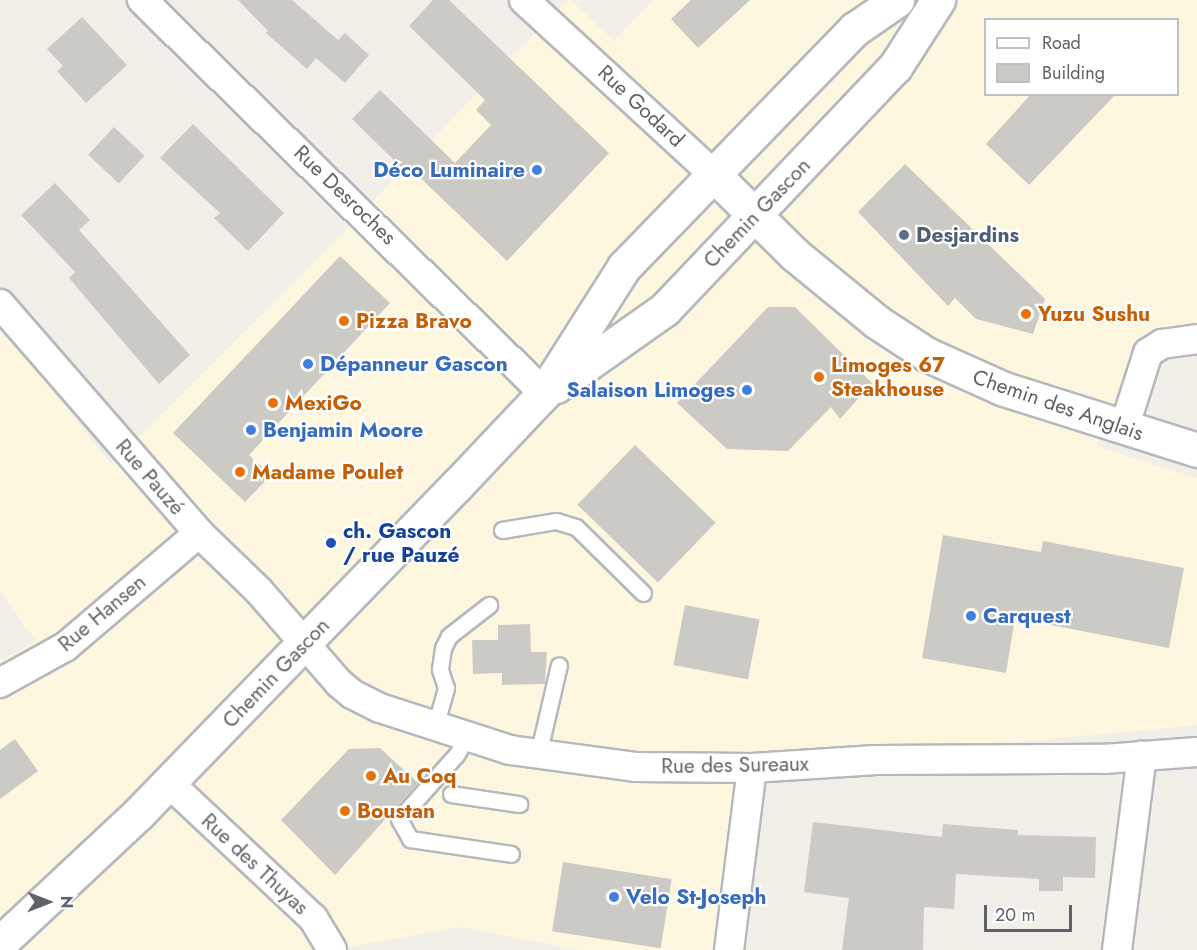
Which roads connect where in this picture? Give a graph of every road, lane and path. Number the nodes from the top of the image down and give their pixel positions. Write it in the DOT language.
graph roads {
  1 [pos="142,0"];
  2 [pos="525,0"];
  3 [pos="938,0"];
  4 [pos="889,2"];
  5 [pos="713,174"];
  6 [pos="755,215"];
  7 [pos="0,304"];
  8 [pos="1197,339"];
  9 [pos="544,393"];
  10 [pos="1124,428"];
  11 [pos="1197,450"];
  12 [pos="502,530"];
  13 [pos="198,533"];
  14 [pos="642,593"];
  15 [pos="489,605"];
  16 [pos="305,644"];
  17 [pos="559,665"];
  18 [pos="0,683"];
  19 [pos="435,727"];
  20 [pos="467,737"];
  21 [pos="1197,752"];
  22 [pos="538,755"];
  23 [pos="1142,756"];
  24 [pos="752,768"];
  25 [pos="169,783"];
  26 [pos="451,794"];
  27 [pos="519,804"];
  28 [pos="511,854"];
  29 [pos="0,943"];
  30 [pos="332,950"];
  31 [pos="729,950"];
  32 [pos="1117,950"];
  1 -- 9 [label="street, Rue Desroches"];
  2 -- 5 [label="street, Rue Godard"];
  3 -- 6 [label="main road, Chemin Gascon"];
  4 -- 5 [label="main road, Chemin Gascon"];
  5 -- 6 [label="main road, Rue Godard"];
  5 -- 9 [label="main road, Chemin Gascon"];
  6 -- 9 [label="main road, Chemin Gascon"];
  6 -- 10 [label="main road, Chemin des Anglais"];
  7 -- 13 [label="street, Rue Pauzé"];
  8 -- 10 [label="street"];
  9 -- 16 [label="main road, Chemin Gascon"];
  10 -- 11 [label="main road, Chemin des Anglais"];
  12 -- 14 [label="lane"];
  13 -- 16 [label="street, Rue Pauzé"];
  13 -- 18 [label="street, Rue Hansen"];
  15 -- 19 [label="lane"];
  16 -- 19 [label="street, Rue des Sureaux"];
  16 -- 25 [label="main road, Chemin Gascon"];
  17 -- 22 [label="lane"];
  19 -- 20 [label="street, Rue des Sureaux"];
  20 -- 22 [label="street, Rue des Sureaux"];
  20 -- 28 [label="lane"];
  21 -- 23 [label="street, Rue des Sureaux"];
  22 -- 24 [label="street, Rue des Sureaux"];
  23 -- 24 [label="street, Rue des Sureaux"];
  23 -- 32 [label="street"];
  24 -- 31 [label="street"];
  25 -- 29 [label="main road, Chemin Gascon"];
  25 -- 30 [label="street, Rue des Thuyas"];
  26 -- 27 [label="lane"];
}
